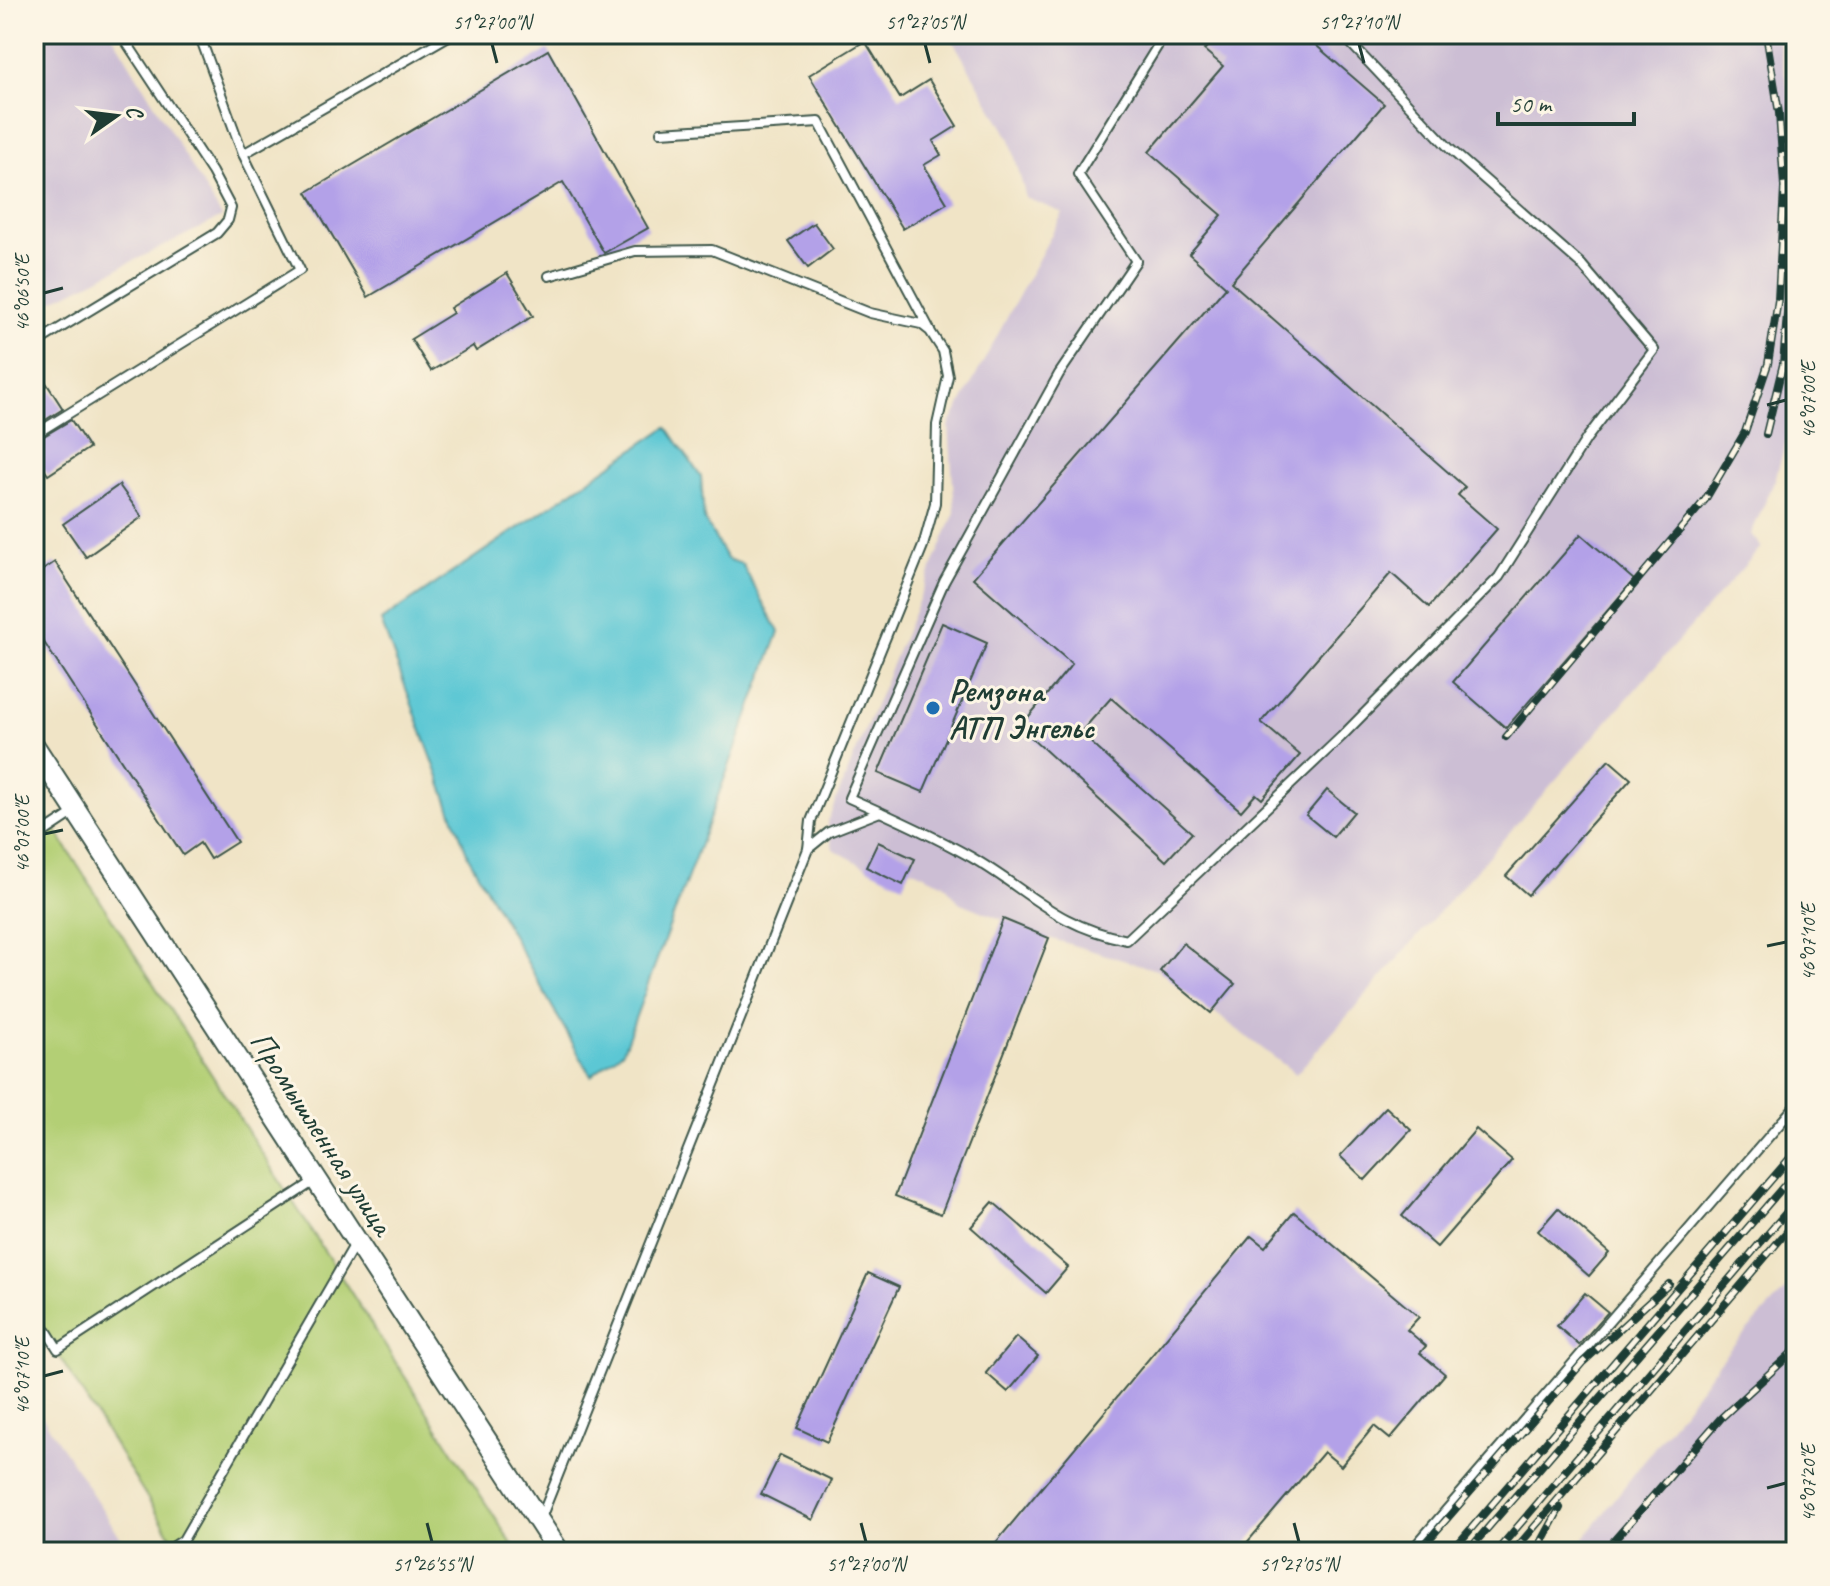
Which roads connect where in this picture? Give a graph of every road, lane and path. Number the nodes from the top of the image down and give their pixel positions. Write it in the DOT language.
graph roads {
  1 [pos="121,34"];
  2 [pos="199,34"];
  3 [pos="452,34"];
  4 [pos="1165,34"];
  5 [pos="1342,34"];
  6 [pos="661,132"];
  7 [pos="243,154"];
  8 [pos="549,276"];
  9 [pos="930,331"];
  10 [pos="34,344"];
  11 [pos="34,435"];
  12 [pos="34,746"];
  13 [pos="34,770"];
  14 [pos="60,787"];
  15 [pos="76,811"];
  16 [pos="880,812"];
  17 [pos="34,839"];
  18 [pos="808,849"];
  19 [pos="1796,1105"];
  20 [pos="316,1179"];
  21 [pos="356,1241"];
  22 [pos="34,1311"];
  23 [pos="540,1522"];
  24 [pos="165,1552"];
  25 [pos="559,1552"];
  26 [pos="1410,1552"];
  1 -- 10 [label="lane"];
  2 -- 7 [label="lane"];
  3 -- 7 [label="lane"];
  4 -- 16 [label="lane"];
  5 -- 16 [label="lane"];
  6 -- 9 [label="lane"];
  7 -- 11 [label="lane"];
  8 -- 9 [label="lane"];
  9 -- 18 [label="lane"];
  12 -- 14 [label="street, Промышленная улица"];
  13 -- 14 [label="lane"];
  14 -- 15 [label="street, Промышленная улица"];
  15 -- 17 [label="lane"];
  15 -- 20 [label="street, Промышленная улица"];
  16 -- 18 [label="lane"];
  18 -- 23 [label="lane"];
  19 -- 26 [label="lane"];
  20 -- 21 [label="street, Промышленная улица"];
  20 -- 22 [label="lane"];
  21 -- 23 [label="street, Промышленная улица"];
  21 -- 24 [label="lane"];
  23 -- 25 [label="street, Промышленная улица"];
}
